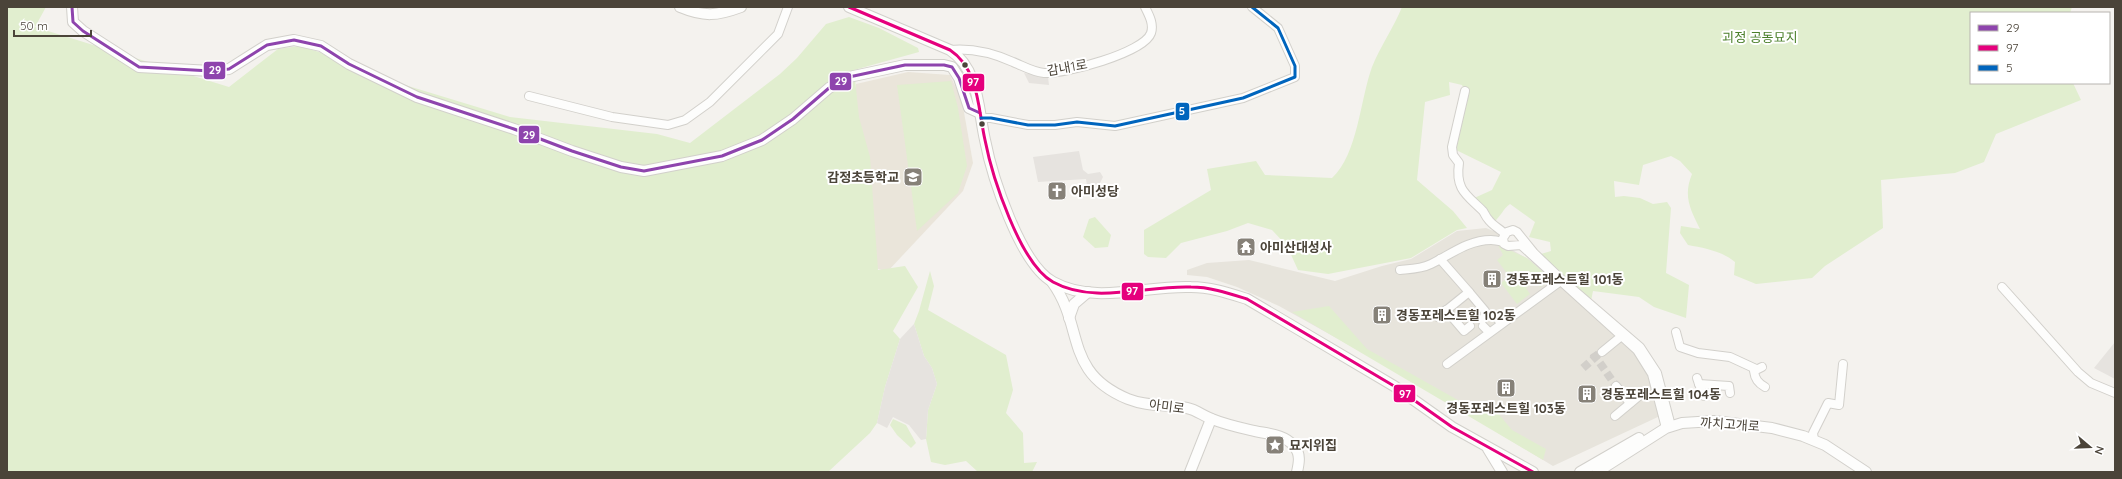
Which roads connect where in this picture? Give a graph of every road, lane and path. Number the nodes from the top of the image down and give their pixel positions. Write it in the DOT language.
graph roads {
  1 [pos="72,7"];
  2 [pos="680,7"];
  3 [pos="741,7"];
  4 [pos="788,7"];
  5 [pos="849,7"];
  6 [pos="1145,7"];
  7 [pos="1252,7"];
  8 [pos="950,50"];
  9 [pos="1465,91"];
  10 [pos="529,96"];
  11 [pos="980,116"];
  12 [pos="1504,238"];
  13 [pos="1440,259"];
  14 [pos="1400,270"];
  15 [pos="1560,280"];
  16 [pos="1052,282"];
  17 [pos="1088,292"];
  18 [pos="1469,292"];
  19 [pos="1446,310"];
  20 [pos="1438,317"];
  21 [pos="1069,318"];
  22 [pos="1470,326"];
  23 [pos="1485,327"];
  24 [pos="1676,332"];
  25 [pos="1621,334"];
  26 [pos="1600,350"];
  27 [pos="1446,363"];
  28 [pos="1843,364"];
  29 [pos="1616,386"];
  30 [pos="1765,387"];
  31 [pos="2115,388"];
  32 [pos="1645,391"];
  33 [pos="1730,393"];
  34 [pos="2115,393"];
  35 [pos="1704,396"];
  36 [pos="1630,403"];
  37 [pos="1615,416"];
  38 [pos="1211,419"];
  39 [pos="1668,424"];
  40 [pos="1814,440"];
  41 [pos="1486,445"];
  42 [pos="1190,472"];
  43 [pos="1297,472"];
  44 [pos="1502,472"];
  45 [pos="1533,472"];
  46 [pos="1580,472"];
  47 [pos="1596,472"];
  48 [pos="1866,472"];
  1 -- 11 [label="street"];
  2 -- 3 [label="street"];
  4 -- 10 [label="street"];
  5 -- 8 [label="street"];
  6 -- 8 [label="street, 감내1로"];
  7 -- 11 [label="street"];
  8 -- 11 [label="street, 아미로"];
  9 -- 12 [label="street"];
  11 -- 16 [label="street, 아미로"];
  12 -- 13 [label="street"];
  12 -- 15 [label="street"];
  12 -- 15 [label="street"];
  13 -- 14 [label="street"];
  13 -- 18 [label="street"];
  15 -- 23 [label="street"];
  15 -- 25 [label="street"];
  16 -- 17 [label="street"];
  16 -- 21 [label="street, 아미로"];
  17 -- 21 [label="street"];
  17 -- 41 [label="street"];
  18 -- 19 [label="street"];
  18 -- 23 [label="street"];
  19 -- 20 [label="street"];
  19 -- 22 [label="street"];
  21 -- 38 [label="street, 아미로"];
  23 -- 27 [label="street"];
  24 -- 30 [label="street"];
  25 -- 26 [label="street"];
  25 -- 39 [label="street"];
  28 -- 40 [label="street"];
  29 -- 36 [label="street"];
  31 -- 34 [label="street"];
  32 -- 36 [label="street"];
  33 -- 35 [label="street"];
  36 -- 37 [label="street"];
  38 -- 42 [label="street"];
  38 -- 43 [label="street, 아미로"];
  39 -- 40 [label="street, 까치고개로"];
  39 -- 46 [label="street"];
  39 -- 47 [label="street, 까치고개로"];
  40 -- 48 [label="street, 까치고개로"];
  41 -- 44 [label="street"];
  41 -- 45 [label="street"];
}
